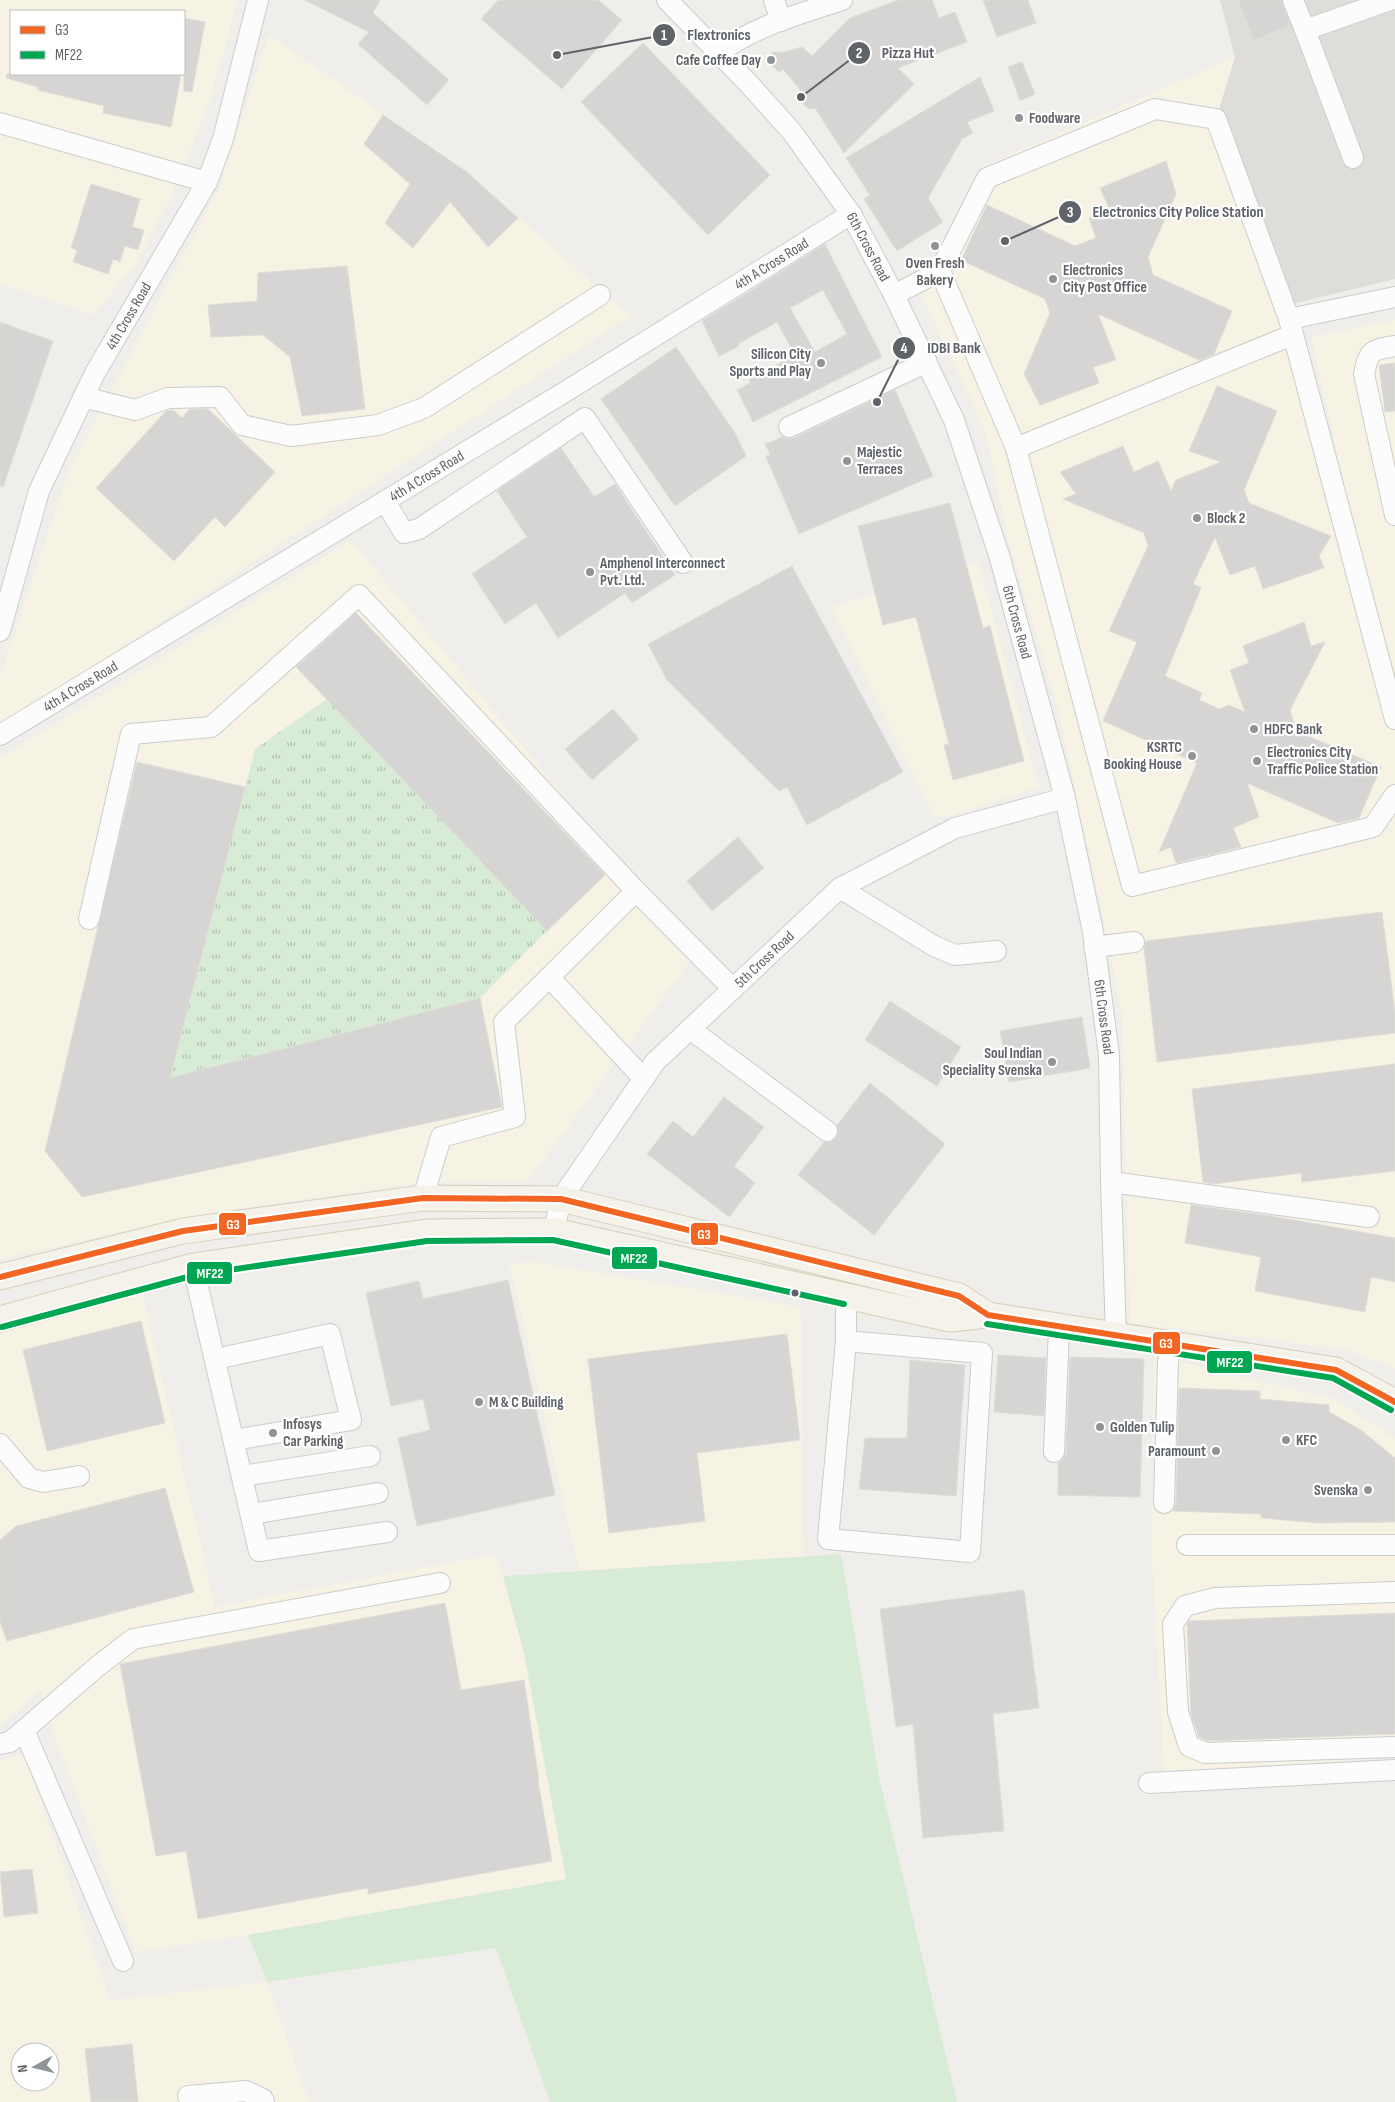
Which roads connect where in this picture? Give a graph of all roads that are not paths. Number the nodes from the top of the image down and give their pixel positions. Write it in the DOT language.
graph roads {
  1 [pos="258,0"];
  2 [pos="667,0"];
  3 [pos="774,0"];
  4 [pos="842,0"];
  5 [pos="1293,0"];
  6 [pos="1390,0"];
  7 [pos="781,21"];
  8 [pos="1304,30"];
  9 [pos="719,53"];
  10 [pos="0,123"];
  11 [pos="1353,158"];
  12 [pos="207,182"];
  13 [pos="851,214"];
  14 [pos="940,271"];
  15 [pos="600,295"];
  16 [pos="894,295"];
  17 [pos="1395,297"];
  18 [pos="1290,327"];
  19 [pos="1395,346"];
  20 [pos="927,362"];
  21 [pos="568,390"];
  22 [pos="84,397"];
  23 [pos="585,418"];
  24 [pos="789,427"];
  25 [pos="1016,448"];
  26 [pos="385,501"];
  27 [pos="1395,515"];
  28 [pos="682,563"];
  29 [pos="0,631"];
  30 [pos="1395,719"];
  31 [pos="0,735"];
  32 [pos="1395,795"];
  33 [pos="1065,798"];
  34 [pos="840,888"];
  35 [pos="636,891"];
  36 [pos="89,919"];
  37 [pos="1134,942"];
  38 [pos="1094,946"];
  39 [pos="996,951"];
  40 [pos="549,977"];
  41 [pos="733,989"];
  42 [pos="690,1029"];
  43 [pos="644,1078"];
  44 [pos="827,1130"];
  45 [pos="1111,1182"];
  46 [pos="422,1198"];
  47 [pos="561,1199"];
  48 [pos="1369,1216"];
  49 [pos="554,1230"];
  50 [pos="193,1266"];
  51 [pos="0,1277"];
  52 [pos="846,1295"];
  53 [pos="988,1315"];
  54 [pos="0,1318"];
  55 [pos="1059,1328"];
  56 [pos="1116,1336"];
  57 [pos="846,1341"];
  58 [pos="1171,1345"];
  59 [pos="216,1359"];
  60 [pos="1395,1402"];
  61 [pos="234,1440"];
  62 [pos="0,1444"];
  63 [pos="1054,1452"];
  64 [pos="370,1456"];
  65 [pos="79,1476"];
  66 [pos="242,1476"];
  67 [pos="378,1492"];
  68 [pos="1164,1503"];
  69 [pos="252,1514"];
  70 [pos="387,1532"];
  71 [pos="1395,1544"];
  72 [pos="1187,1545"];
  73 [pos="440,1583"];
  74 [pos="1395,1592"];
  75 [pos="24,1730"];
  76 [pos="0,1744"];
  77 [pos="1395,1746"];
  78 [pos="1395,1770"];
  79 [pos="1149,1783"];
  80 [pos="123,1961"];
  81 [pos="188,2096"];
  82 [pos="264,2102"];
  1 -- 12 [label="street, 4th Cross Road"];
  2 -- 9 [label="street, 6th Cross Road"];
  3 -- 7 [label="street"];
  4 -- 7 [label="street"];
  5 -- 8 [label="street"];
  6 -- 8 [label="street"];
  7 -- 9 [label="street"];
  8 -- 11 [label="street"];
  9 -- 13 [label="street, 6th Cross Road"];
  10 -- 12 [label="street"];
  12 -- 22 [label="street, 4th Cross Road"];
  13 -- 16 [label="street, 6th Cross Road"];
  13 -- 21 [label="street, 4th A Cross Road"];
  14 -- 16 [label="street"];
  14 -- 18 [label="street"];
  14 -- 25 [label="street"];
  15 -- 22 [label="street"];
  16 -- 20 [label="street, 6th Cross Road"];
  17 -- 18 [label="street"];
  18 -- 25 [label="street"];
  18 -- 30 [label="street"];
  19 -- 27 [label="street"];
  20 -- 24 [label="street"];
  20 -- 33 [label="street, 6th Cross Road"];
  21 -- 23 [label="street"];
  21 -- 26 [label="street, 4th A Cross Road"];
  22 -- 29 [label="street, 4th Cross Road"];
  23 -- 26 [label="street"];
  23 -- 28 [label="street"];
  25 -- 32 [label="street"];
  26 -- 31 [label="street, 4th A Cross Road"];
  33 -- 34 [label="street, 5th Cross Road"];
  33 -- 38 [label="street, 6th Cross Road"];
  34 -- 39 [label="street"];
  34 -- 41 [label="street, 5th Cross Road"];
  35 -- 36 [label="street"];
  35 -- 40 [label="street"];
  35 -- 41 [label="street"];
  37 -- 38 [label="street"];
  38 -- 45 [label="street, 6th Cross Road"];
  40 -- 43 [label="street"];
  40 -- 46 [label="street"];
  41 -- 42 [label="street, 5th Cross Road"];
  42 -- 43 [label="street, 5th Cross Road"];
  42 -- 44 [label="street"];
  43 -- 47 [label="street, 5th Cross Road"];
  45 -- 48 [label="street"];
  45 -- 56 [label="street, 6th Cross Road"];
  46 -- 47 [label="main road"];
  46 -- 51 [label="main road"];
  47 -- 49 [label="street, 5th Cross Road"];
  47 -- 53 [label="main road"];
  49 -- 50 [label="main road"];
  49 -- 52 [label="main road"];
  50 -- 54 [label="main road"];
  50 -- 59 [label="street"];
  52 -- 53 [label="main road"];
  52 -- 57 [label="street"];
  53 -- 55 [label="main road"];
  55 -- 56 [label="main road"];
  55 -- 63 [label="street"];
  56 -- 58 [label="main road"];
  57 -- 57 [label="street"];
  58 -- 60 [label="main road"];
  58 -- 68 [label="street"];
  59 -- 61 [label="street"];
  59 -- 61 [label="street"];
  61 -- 66 [label="street"];
  62 -- 65 [label="street"];
  64 -- 66 [label="street"];
  66 -- 69 [label="street"];
  67 -- 69 [label="street"];
  69 -- 70 [label="street"];
  71 -- 72 [label="street"];
  73 -- 75 [label="street"];
  74 -- 77 [label="street"];
  75 -- 76 [label="street"];
  75 -- 80 [label="street"];
  78 -- 79 [label="street"];
  81 -- 82 [label="street"];
}
